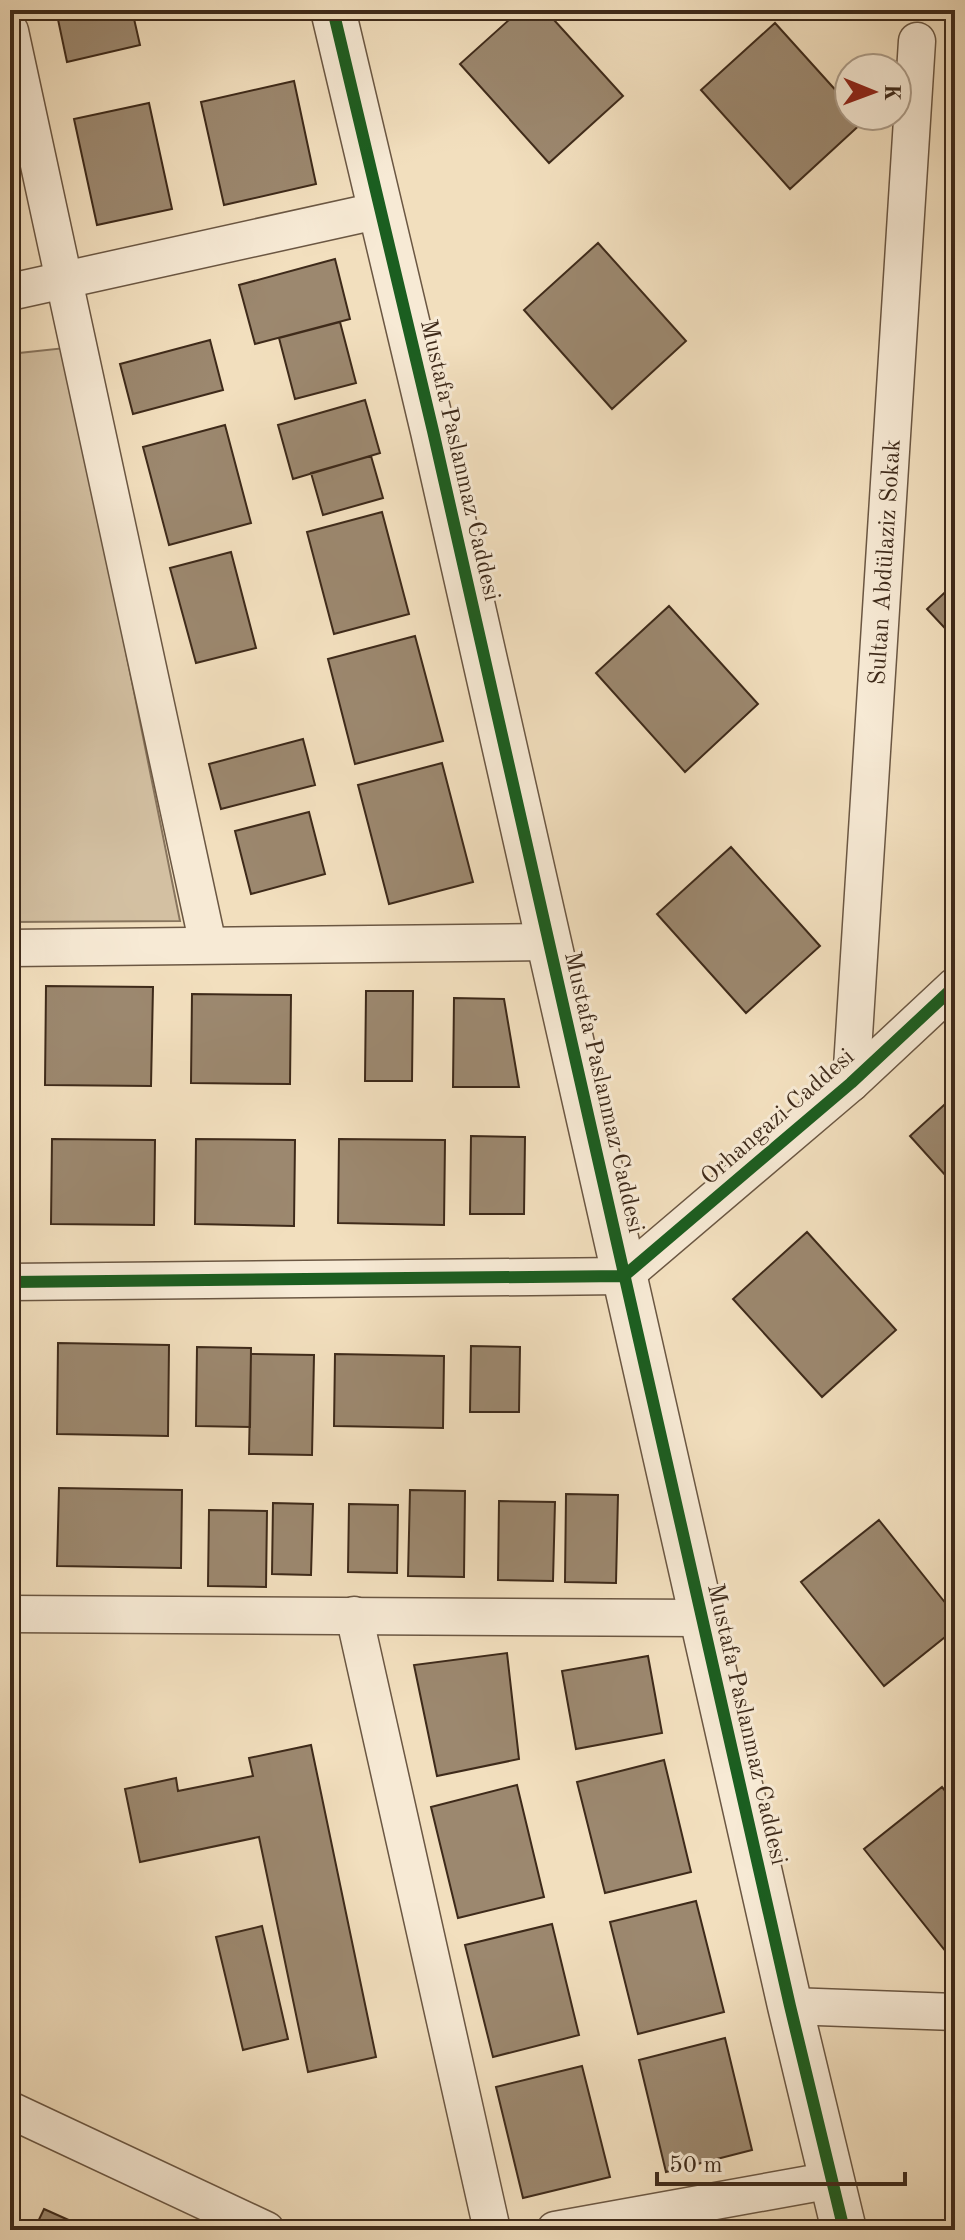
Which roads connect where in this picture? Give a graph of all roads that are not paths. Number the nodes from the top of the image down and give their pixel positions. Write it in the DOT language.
graph roads {
  1 [pos="333,10"];
  2 [pos="10,31"];
  3 [pos="917,41"];
  4 [pos="381,210"];
  5 [pos="64,280"];
  6 [pos="10,292"];
  7 [pos="548,942"];
  8 [pos="208,945"];
  9 [pos="10,948"];
  10 [pos="955,986"];
  11 [pos="851,1083"];
  12 [pos="624,1276"];
  13 [pos="10,1282"];
  14 [pos="10,1614"];
  15 [pos="354,1615"];
  16 [pos="702,1618"];
  17 [pos="790,2006"];
  18 [pos="955,2012"];
  19 [pos="10,2110"];
  20 [pos="832,2180"];
  21 [pos="266,2230"];
  22 [pos="492,2230"];
  23 [pos="555,2230"];
  24 [pos="844,2230"];
  1 -- 4 [label="street, Mustafa Paslanmaz Caddesi"];
  2 -- 5 [label="street"];
  3 -- 11 [label="street, Sultan Abdülaziz Sokak"];
  4 -- 5 [label="street"];
  4 -- 7 [label="street, Mustafa Paslanmaz Caddesi"];
  5 -- 6 [label="street"];
  5 -- 8 [label="street"];
  7 -- 8 [label="street"];
  7 -- 12 [label="street, Mustafa Paslanmaz Caddesi"];
  8 -- 9 [label="street"];
  10 -- 11 [label="street, Orhangazi Caddesi"];
  11 -- 12 [label="street, Orhangazi Caddesi"];
  12 -- 13 [label="street"];
  12 -- 16 [label="street, Mustafa Paslanmaz Caddesi"];
  14 -- 15 [label="street"];
  15 -- 16 [label="street"];
  15 -- 22 [label="street"];
  16 -- 17 [label="street, Mustafa Paslanmaz Caddesi"];
  17 -- 18 [label="street"];
  17 -- 20 [label="street, Mustafa Paslanmaz Caddesi"];
  19 -- 21 [label="street"];
  20 -- 23 [label="street"];
  20 -- 24 [label="street, Mustafa Paslanmaz Caddesi"];
}
